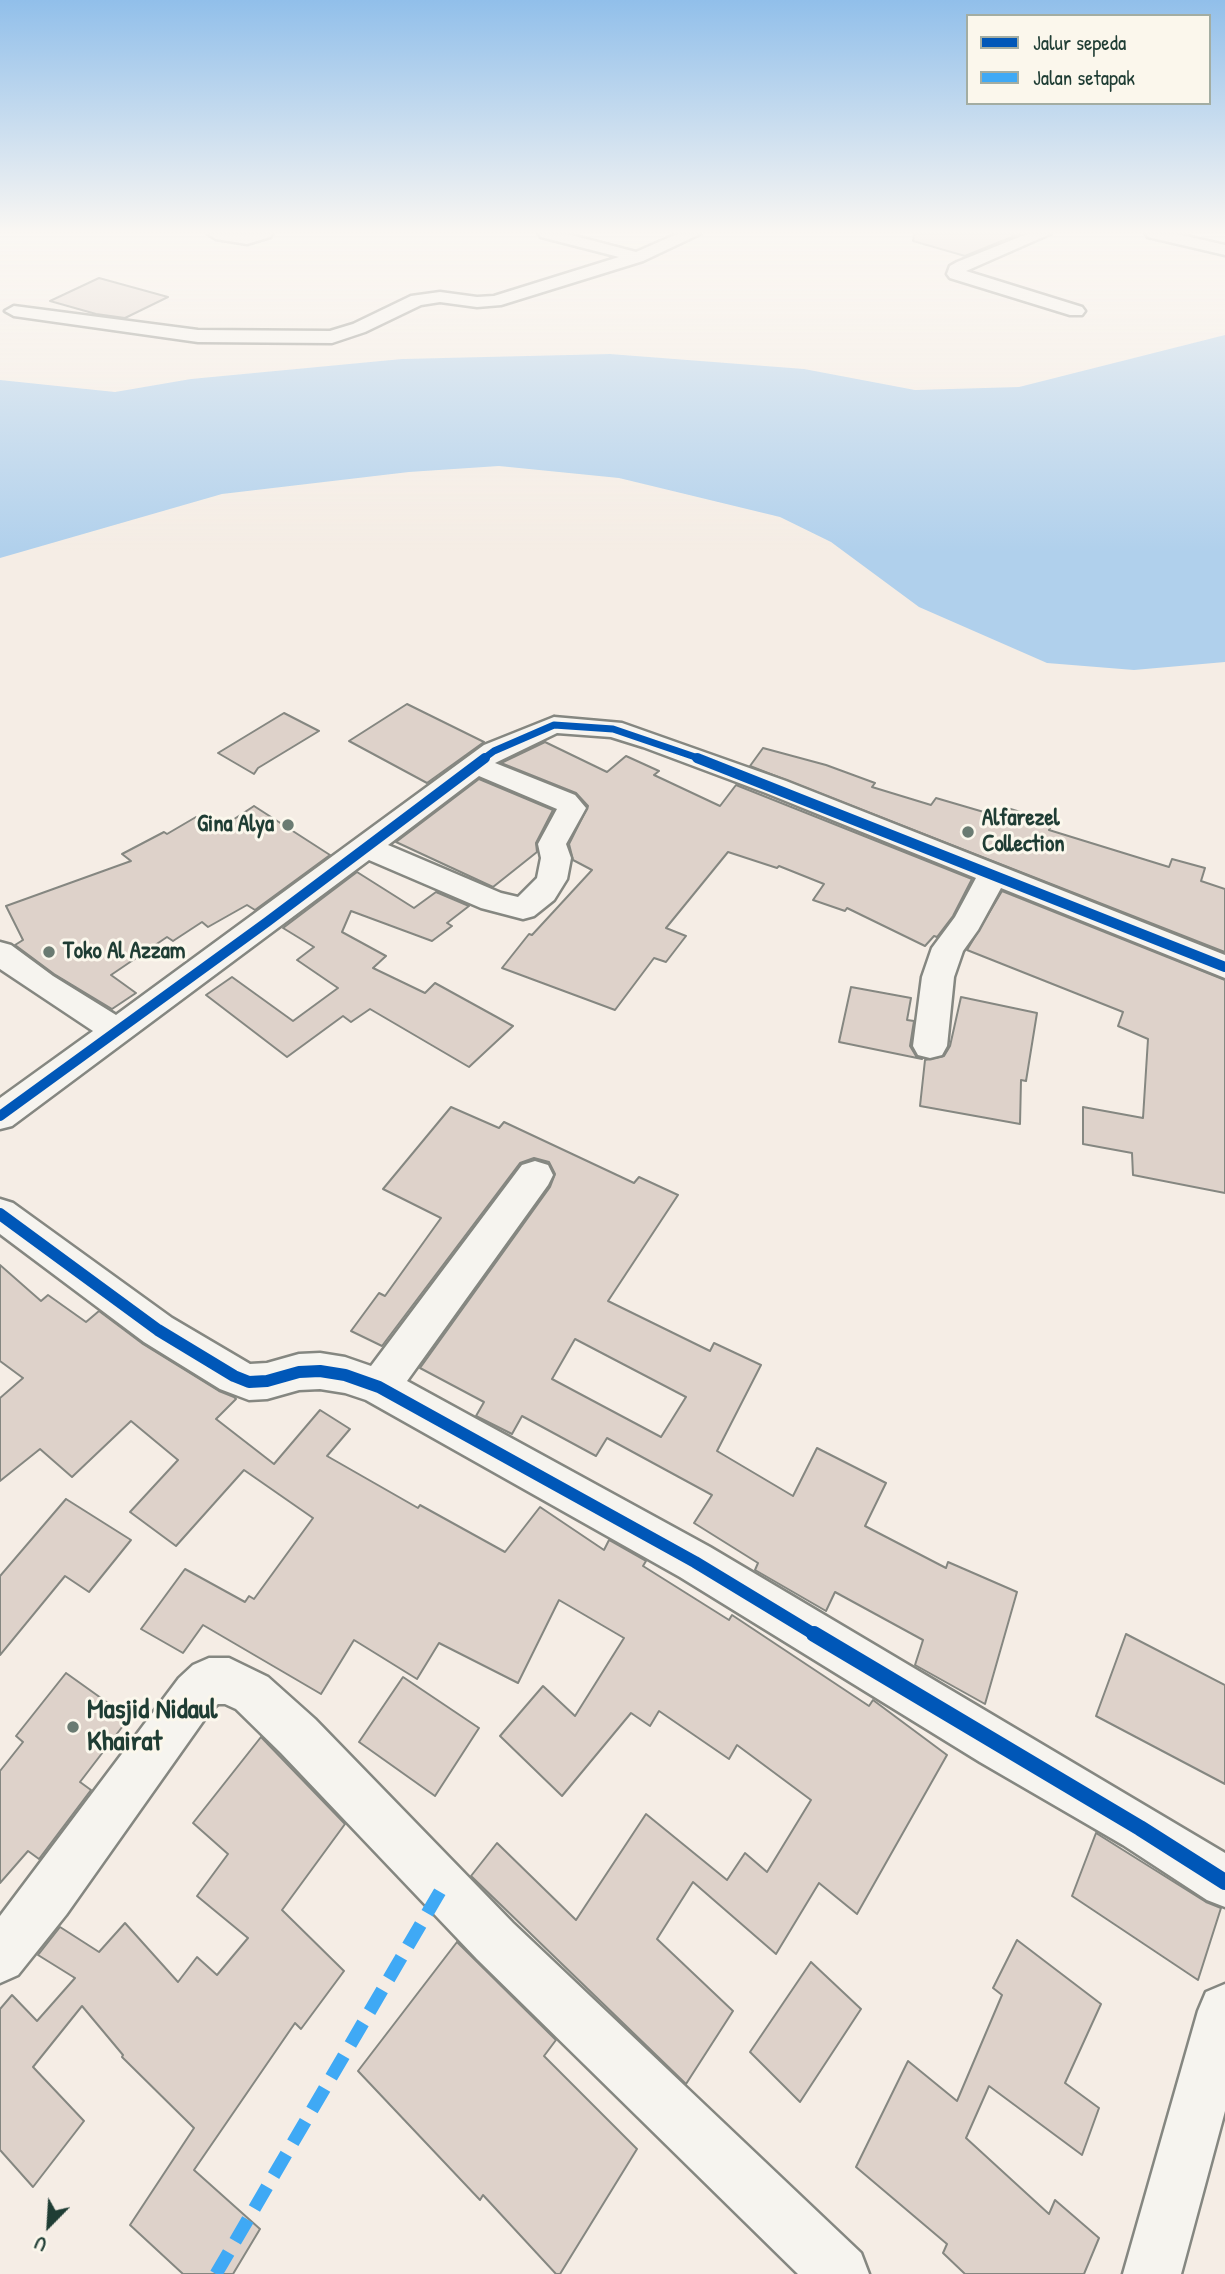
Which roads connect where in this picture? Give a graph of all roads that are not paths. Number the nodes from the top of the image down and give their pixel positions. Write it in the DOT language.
graph roads {
  1 [pos="476,765"];
  2 [pos="365,847"];
  3 [pos="993,874"];
  4 [pos="0,953"];
  5 [pos="1225,967"];
  6 [pos="117,1031"];
  7 [pos="930,1046"];
  8 [pos="0,1116"];
  9 [pos="535,1175"];
  10 [pos="0,1214"];
  11 [pos="379,1387"];
  12 [pos="1225,1882"];
  13 [pos="0,1957"];
  14 [pos="1225,2011"];
  15 [pos="840,2274"];
  16 [pos="1153,2274"];
  1 -- 2 [label="street"];
  1 -- 2 [label="street"];
  1 -- 3 [label="street"];
  2 -- 6 [label="street"];
  3 -- 5 [label="street"];
  3 -- 7 [label="street"];
  4 -- 6 [label="street"];
  6 -- 8 [label="street"];
  9 -- 11 [label="street"];
  10 -- 11 [label="street"];
  11 -- 12 [label="street"];
  13 -- 15 [label="street"];
  14 -- 16 [label="street"];
}
